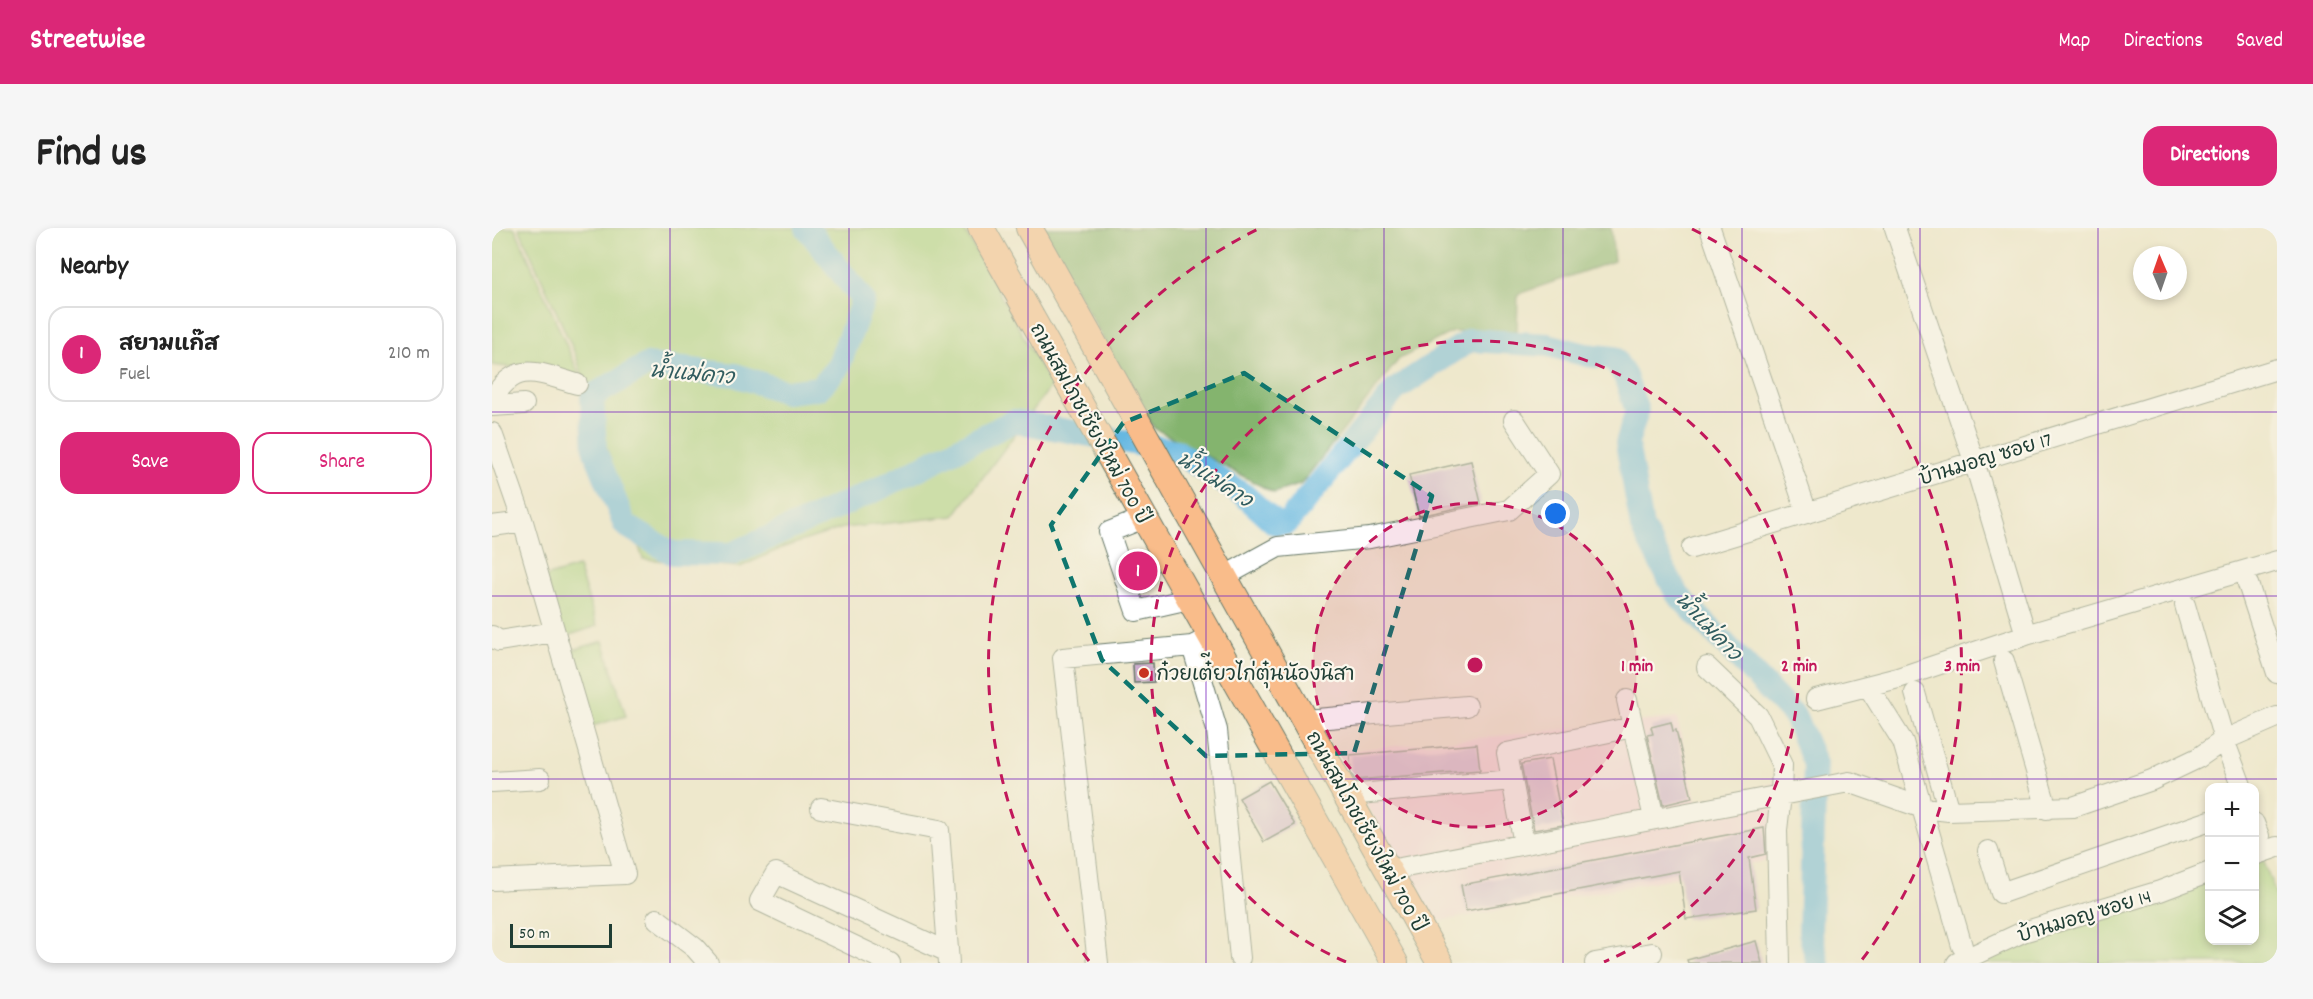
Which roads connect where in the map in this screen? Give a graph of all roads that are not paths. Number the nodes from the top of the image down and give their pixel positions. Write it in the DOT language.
graph roads {
  1 [pos="981,228"];
  2 [pos="1029,228"];
  3 [pos="1710,228"];
  4 [pos="1895,228"];
  5 [pos="2277,369"];
  6 [pos="577,384"];
  7 [pos="492,400"];
  8 [pos="524,404"];
  9 [pos="492,406"];
  10 [pos="1514,420"];
  11 [pos="492,433"];
  12 [pos="1974,461"];
  13 [pos="1807,513"];
  14 [pos="1144,518"];
  15 [pos="523,522"];
  16 [pos="492,526"];
  17 [pos="1692,548"];
  18 [pos="2277,561"];
  19 [pos="1225,576"];
  20 [pos="2248,584"];
  21 [pos="1189,599"];
  22 [pos="2185,605"];
  23 [pos="554,632"];
  24 [pos="2026,635"];
  25 [pos="492,636"];
  26 [pos="1201,641"];
  27 [pos="2004,661"];
  28 [pos="1707,667"];
  29 [pos="2277,673"];
  30 [pos="1868,686"];
  31 [pos="1915,693"];
  32 [pos="1816,699"];
  33 [pos="1627,700"];
  34 [pos="1467,706"];
  35 [pos="2277,717"];
  36 [pos="1305,720"];
  37 [pos="1633,726"];
  38 [pos="2224,740"];
  39 [pos="540,779"];
  40 [pos="1512,780"];
  41 [pos="492,782"];
  42 [pos="2239,783"];
  43 [pos="1787,794"];
  44 [pos="1348,795"];
  45 [pos="821,808"];
  46 [pos="1923,808"];
  47 [pos="2048,809"];
  48 [pos="1949,811"];
  49 [pos="1654,818"];
  50 [pos="2205,823"];
  51 [pos="2259,839"];
  52 [pos="1524,844"];
  53 [pos="2277,847"];
  54 [pos="1988,851"];
  55 [pos="1390,870"];
  56 [pos="2205,874"];
  57 [pos="492,880"];
  58 [pos="657,919"];
  59 [pos="1652,953"];
  60 [pos="948,958"];
  61 [pos="1240,958"];
  62 [pos="1960,958"];
  63 [pos="708,963"];
  64 [pos="890,963"];
  65 [pos="1098,963"];
  66 [pos="1395,963"];
  67 [pos="1440,963"];
  68 [pos="1596,963"];
  69 [pos="1780,963"];
  1 -- 14 [label="main road, ถนนสมโภชเชียงใหม่ 700 ปี"];
  2 -- 19 [label="main road, ถนนสมโภชเชียงใหม่ 700 ปี"];
  3 -- 13 [label="street"];
  4 -- 12 [label="street"];
  5 -- 12 [label="street, บ้านมอญ ซอย 17"];
  6 -- 7 [label="street"];
  8 -- 9 [label="street"];
  10 -- 19 [label="street"];
  11 -- 15 [label="street"];
  12 -- 13 [label="street, บ้านมอญ ซอย 17"];
  12 -- 24 [label="street"];
  13 -- 17 [label="street, บ้านมอญ ซอย 17"];
  14 -- 21 [label="main road, ถนนสมโภชเชียงใหม่ 700 ปี"];
  14 -- 21 [label="street"];
  15 -- 16 [label="street"];
  15 -- 23 [label="street"];
  18 -- 24 [label="street"];
  19 -- 36 [label="main road, ถนนสมโภชเชียงใหม่ 700 ปี"];
  20 -- 29 [label="street"];
  21 -- 26 [label="main road, ถนนสมโภชเชียงใหม่ 700 ปี"];
  22 -- 38 [label="street"];
  23 -- 25 [label="street"];
  23 -- 57 [label="street"];
  24 -- 30 [label="street"];
  26 -- 61 [label="street"];
  26 -- 65 [label="street"];
  26 -- 66 [label="main road, ถนนสมโภชเชียงใหม่ 700 ปี"];
  27 -- 47 [label="street"];
  28 -- 43 [label="street"];
  30 -- 32 [label="street"];
  30 -- 46 [label="street"];
  31 -- 48 [label="street"];
  33 -- 37 [label="street"];
  34 -- 36 [label="street"];
  35 -- 38 [label="street"];
  36 -- 44 [label="main road, ถนนสมโภชเชียงใหม่ 700 ปี"];
  37 -- 40 [label="street"];
  37 -- 49 [label="street"];
  38 -- 42 [label="street"];
  38 -- 47 [label="street"];
  39 -- 41 [label="street"];
  40 -- 44 [label="street"];
  40 -- 52 [label="street"];
  43 -- 46 [label="street"];
  43 -- 49 [label="street"];
  43 -- 69 [label="street"];
  44 -- 55 [label="main road, ถนนสมโภชเชียงใหม่ 700 ปี"];
  45 -- 60 [label="street"];
  46 -- 48 [label="street"];
  46 -- 62 [label="street"];
  47 -- 48 [label="street"];
  49 -- 52 [label="street"];
  50 -- 54 [label="street"];
  51 -- 53 [label="street"];
  52 -- 55 [label="street"];
  55 -- 67 [label="main road, ถนนสมโภชเชียงใหม่ 700 ปี"];
  56 -- 62 [label="street, บ้านมอญ ซอย 14"];
  58 -- 63 [label="street"];
  59 -- 68 [label="street"];
  60 -- 64 [label="street"];
}
